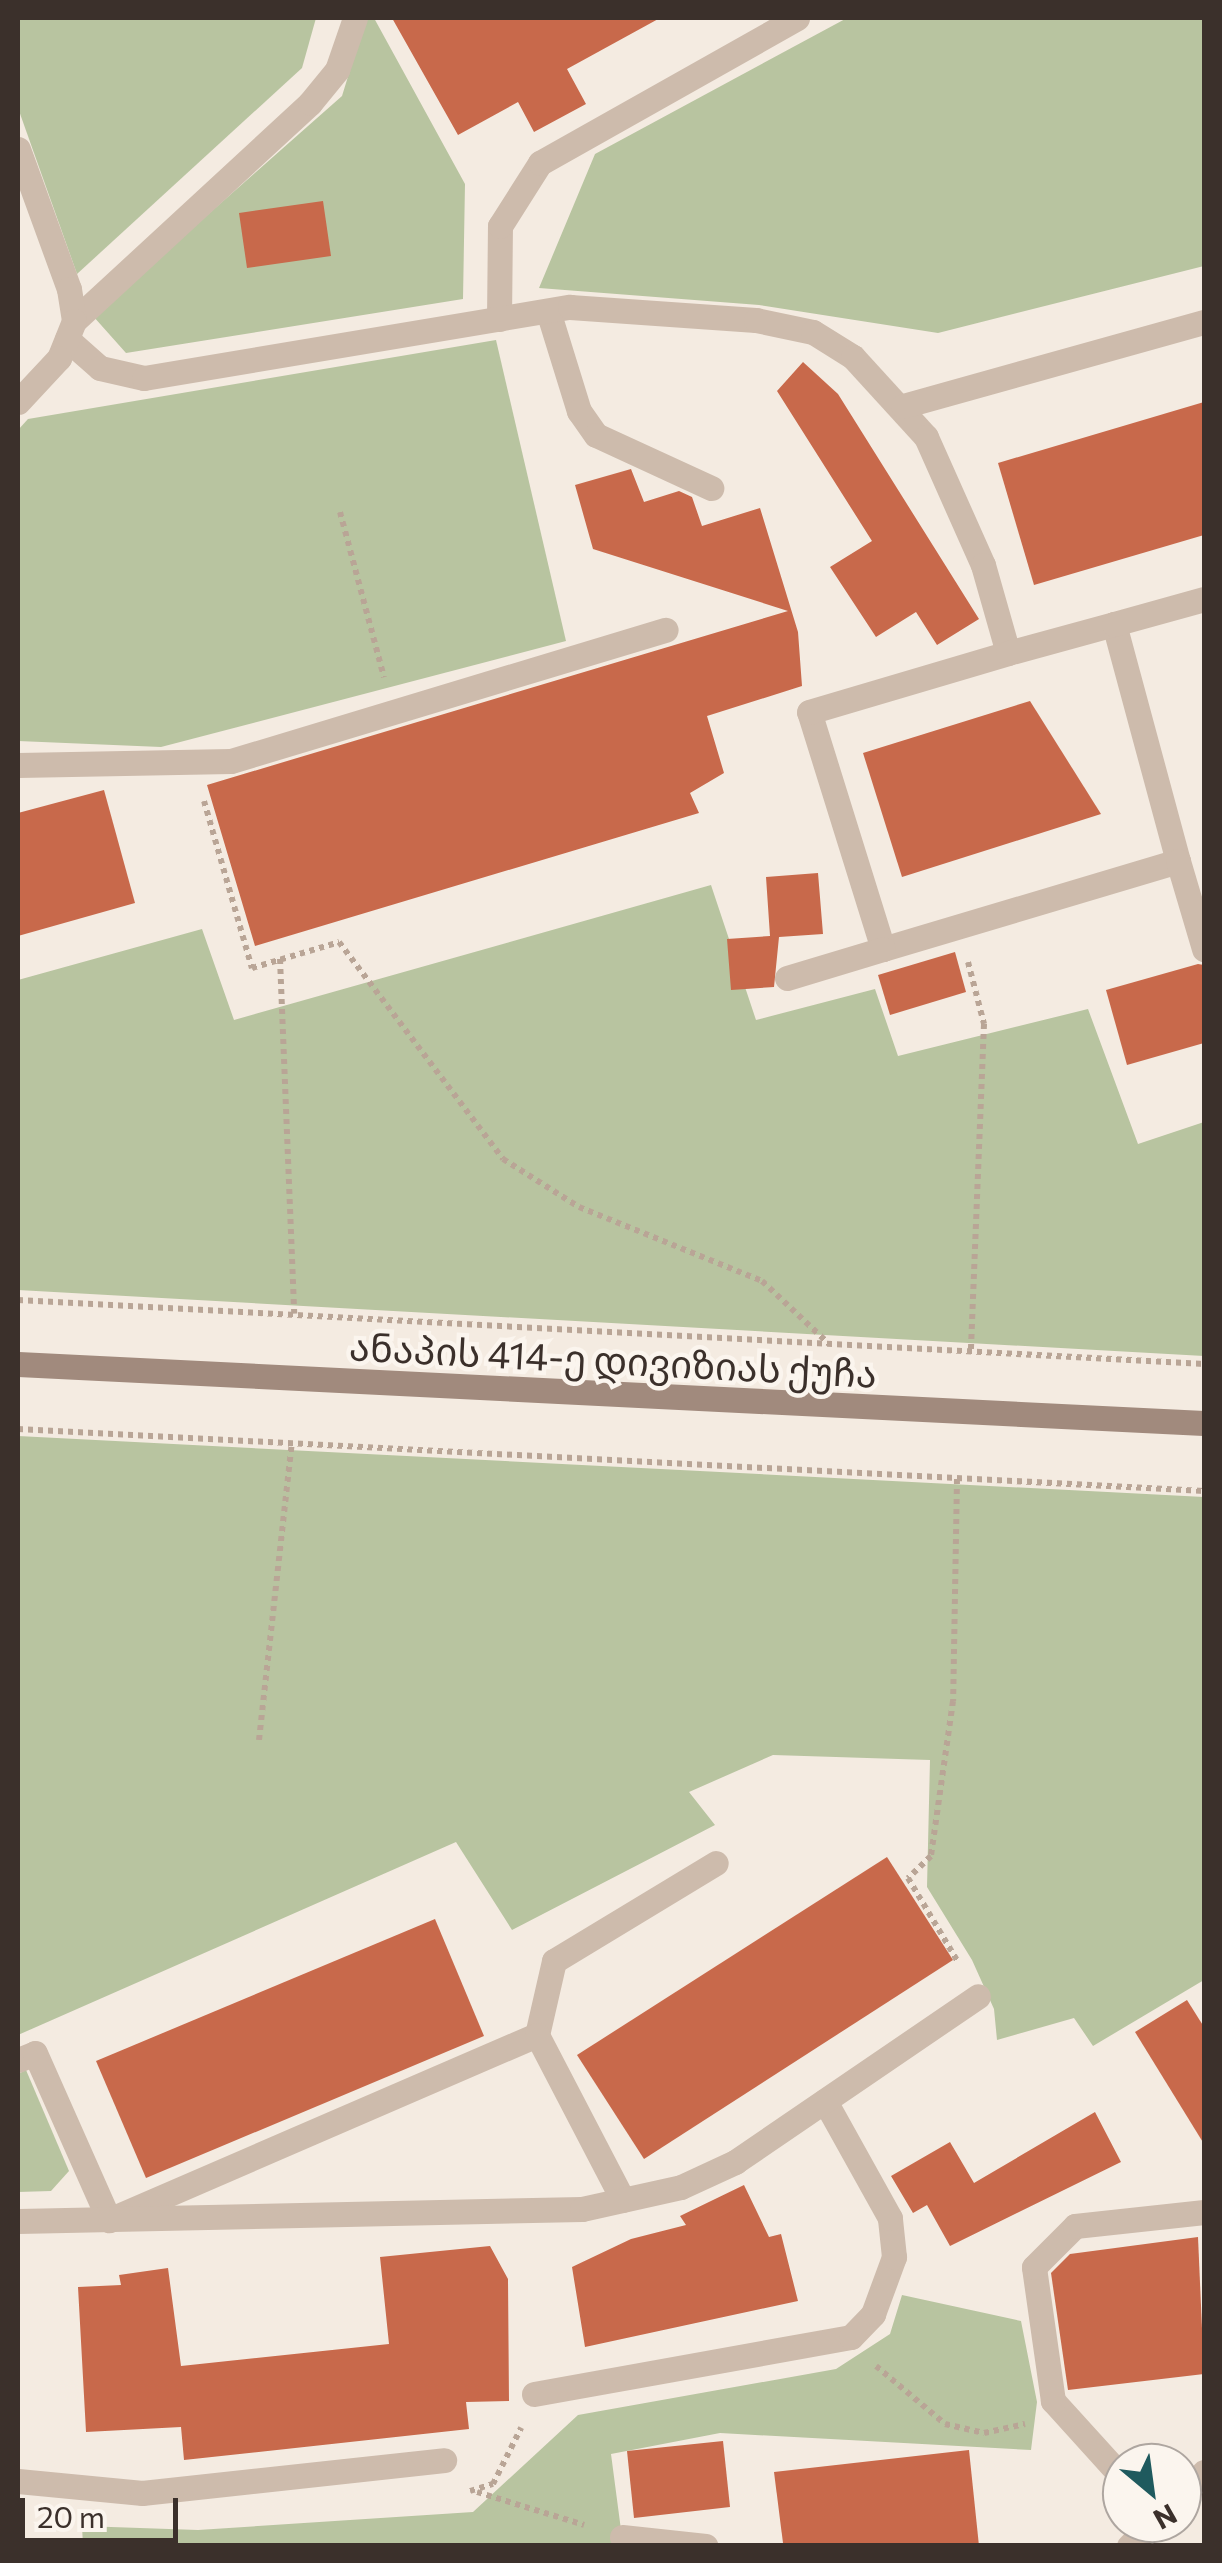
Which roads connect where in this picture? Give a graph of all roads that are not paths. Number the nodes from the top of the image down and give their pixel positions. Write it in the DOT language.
graph roads {
  1 [pos="355,18"];
  2 [pos="796,18"];
  3 [pos="18,149"];
  4 [pos="548,311"];
  5 [pos="499,319"];
  6 [pos="1204,322"];
  7 [pos="70,330"];
  8 [pos="18,402"];
  9 [pos="904,406"];
  10 [pos="711,488"];
  11 [pos="1204,599"];
  12 [pos="1114,624"];
  13 [pos="666,630"];
  14 [pos="1008,654"];
  15 [pos="18,765"];
  16 [pos="1178,861"];
  17 [pos="883,948"];
  18 [pos="1204,949"];
  19 [pos="787,978"];
  20 [pos="18,1364"];
  21 [pos="1204,1423"];
  22 [pos="716,1863"];
  23 [pos="978,1996"];
  24 [pos="536,2035"];
  25 [pos="18,2060"];
  26 [pos="826,2100"];
  27 [pos="623,2200"];
  28 [pos="1204,2212"];
  29 [pos="109,2220"];
  30 [pos="18,2221"];
  31 [pos="534,2394"];
  32 [pos="1102,2455"];
  33 [pos="444,2460"];
  34 [pos="18,2481"];
  35 [pos="622,2537"];
  36 [pos="706,2546"];
  1 -- 7 [label="street"];
  2 -- 5 [label="street"];
  3 -- 7 [label="street"];
  4 -- 5 [label="street"];
  4 -- 9 [label="street"];
  4 -- 10 [label="street"];
  5 -- 7 [label="street"];
  6 -- 9 [label="street"];
  7 -- 8 [label="street"];
  9 -- 14 [label="street"];
  11 -- 12 [label="street"];
  12 -- 14 [label="street"];
  12 -- 16 [label="street"];
  13 -- 15 [label="street"];
  14 -- 17 [label="street"];
  16 -- 17 [label="street"];
  16 -- 18 [label="street"];
  17 -- 19 [label="street"];
  20 -- 21 [label="main road, ანაპის 414-ე დივიზიას ქუჩა"];
  22 -- 24 [label="street"];
  23 -- 26 [label="street"];
  24 -- 27 [label="street"];
  24 -- 29 [label="street"];
  25 -- 29 [label="street"];
  26 -- 27 [label="street"];
  26 -- 31 [label="street"];
  27 -- 29 [label="street"];
  28 -- 32 [label="street"];
  29 -- 30 [label="street"];
  33 -- 34 [label="street"];
  35 -- 36 [label="street"];
}
